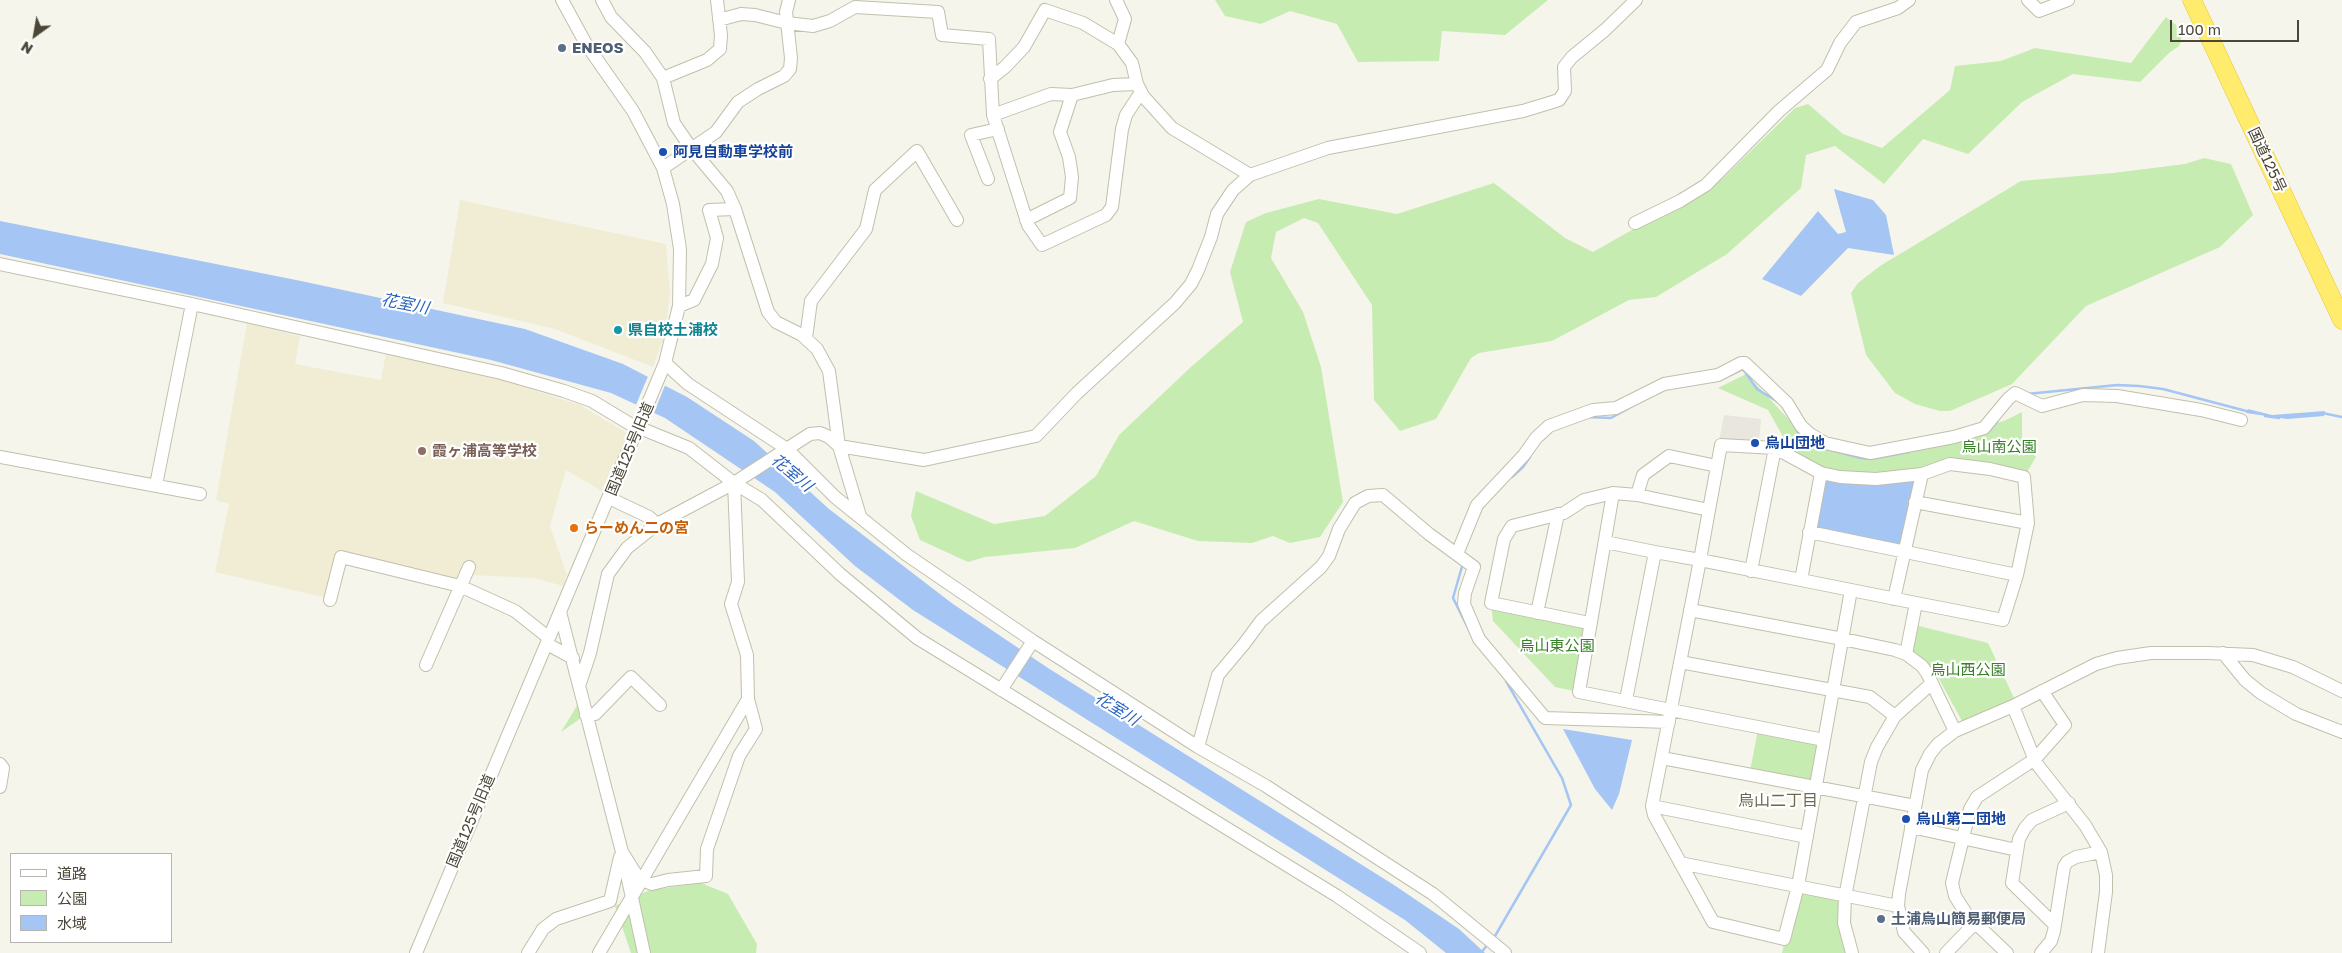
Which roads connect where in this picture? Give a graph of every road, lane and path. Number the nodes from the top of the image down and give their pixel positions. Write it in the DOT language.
graph roads {
  1 [pos="562,0"];
  2 [pos="602,0"];
  3 [pos="717,0"];
  4 [pos="789,0"];
  5 [pos="1116,0"];
  6 [pos="1636,0"];
  7 [pos="1909,0"];
  8 [pos="2028,0"];
  9 [pos="2068,0"];
  10 [pos="2192,0"];
  11 [pos="2205,0"];
  12 [pos="1045,5"];
  13 [pos="938,6"];
  14 [pos="719,20"];
  15 [pos="787,23"];
  16 [pos="1118,44"];
  17 [pos="663,78"];
  18 [pos="990,79"];
  19 [pos="1139,88"];
  20 [pos="1072,95"];
  21 [pos="993,115"];
  22 [pos="998,129"];
  23 [pos="691,148"];
  24 [pos="663,168"];
  25 [pos="1250,175"];
  26 [pos="988,179"];
  27 [pos="735,209"];
  28 [pos="957,220"];
  29 [pos="1026,220"];
  30 [pos="1635,222"];
  31 [pos="0,264"];
  32 [pos="2342,292"];
  33 [pos="192,304"];
  34 [pos="680,306"];
  35 [pos="2342,320"];
  36 [pos="806,338"];
  37 [pos="663,369"];
  38 [pos="2241,420"];
  39 [pos="640,424"];
  40 [pos="839,446"];
  41 [pos="1775,448"];
  42 [pos="783,452"];
  43 [pos="0,457"];
  44 [pos="1717,466"];
  45 [pos="1821,473"];
  46 [pos="1922,474"];
  47 [pos="738,481"];
  48 [pos="156,485"];
  49 [pos="1613,492"];
  50 [pos="200,494"];
  51 [pos="1636,495"];
  52 [pos="609,498"];
  53 [pos="1914,502"];
  54 [pos="1709,510"];
  55 [pos="1558,514"];
  56 [pos="861,519"];
  57 [pos="2028,523"];
  58 [pos="657,524"];
  59 [pos="1809,532"];
  60 [pos="1605,542"];
  61 [pos="1654,552"];
  62 [pos="1904,552"];
  63 [pos="1458,554"];
  64 [pos="1700,560"];
  65 [pos="469,567"];
  66 [pos="1751,571"];
  67 [pos="2017,574"];
  68 [pos="1801,580"];
  69 [pos="460,586"];
  70 [pos="1851,590"];
  71 [pos="1894,599"];
  72 [pos="330,600"];
  73 [pos="1916,603"];
  74 [pos="1690,610"];
  75 [pos="560,612"];
  76 [pos="1537,613"];
  77 [pos="1590,624"];
  78 [pos="1843,639"];
  79 [pos="548,641"];
  80 [pos="1033,641"];
  81 [pos="2223,653"];
  82 [pos="1906,654"];
  83 [pos="573,658"];
  84 [pos="1680,662"];
  85 [pos="426,664"];
  86 [pos="580,683"];
  87 [pos="1932,684"];
  88 [pos="1001,690"];
  89 [pos="1833,690"];
  90 [pos="2042,691"];
  91 [pos="2342,691"];
  92 [pos="748,699"];
  93 [pos="1626,700"];
  94 [pos="660,705"];
  95 [pos="2013,706"];
  96 [pos="586,715"];
  97 [pos="1670,715"];
  98 [pos="1895,716"];
  99 [pos="1955,731"];
  100 [pos="2342,732"];
  101 [pos="1824,740"];
  102 [pos="1198,748"];
  103 [pos="1662,758"];
  104 [pos="2035,759"];
  105 [pos="0,764"];
  106 [pos="0,787"];
  107 [pos="1816,787"];
  108 [pos="1864,796"];
  109 [pos="2069,803"];
  110 [pos="1652,806"];
  111 [pos="1915,806"];
  112 [pos="1911,827"];
  113 [pos="1807,837"];
  114 [pos="1962,837"];
  115 [pos="2017,850"];
  116 [pos="622,852"];
  117 [pos="2101,852"];
  118 [pos="1680,863"];
  119 [pos="642,880"];
  120 [pos="1798,886"];
  121 [pos="1844,897"];
  122 [pos="631,898"];
  123 [pos="1898,906"];
  124 [pos="1974,923"];
  125 [pos="2055,925"];
  126 [pos="416,953"];
  127 [pos="528,953"];
  128 [pos="599,953"];
  129 [pos="644,953"];
  130 [pos="1420,953"];
  131 [pos="1505,953"];
  132 [pos="1852,953"];
  133 [pos="1924,953"];
  134 [pos="1946,953"];
  135 [pos="2007,953"];
  136 [pos="2041,953"];
  137 [pos="2098,953"];
  1 -- 24 [label="street, 国道125号旧道"];
  2 -- 17 [label="street"];
  3 -- 14 [label="street"];
  4 -- 15 [label="street"];
  5 -- 16 [label="street"];
  6 -- 25 [label="street"];
  7 -- 30 [label="street"];
  8 -- 9 [label="street"];
  10 -- 35 [label="highway, 国道125号"];
  11 -- 32 [label="highway, 国道125号"];
  12 -- 16 [label="street"];
  12 -- 18 [label="street"];
  13 -- 15 [label="street"];
  13 -- 18 [label="street"];
  14 -- 15 [label="street"];
  14 -- 17 [label="street"];
  15 -- 23 [label="street"];
  16 -- 19 [label="street"];
  17 -- 23 [label="street"];
  18 -- 21 [label="street"];
  19 -- 20 [label="street"];
  19 -- 25 [label="street"];
  19 -- 29 [label="street"];
  20 -- 21 [label="street"];
  20 -- 29 [label="street"];
  21 -- 22 [label="street"];
  22 -- 26 [label="street"];
  22 -- 29 [label="street"];
  23 -- 24 [label="street"];
  23 -- 27 [label="street"];
  24 -- 34 [label="street, 国道125号旧道"];
  25 -- 40 [label="street"];
  27 -- 34 [label="street"];
  27 -- 36 [label="street"];
  28 -- 36 [label="street"];
  31 -- 33 [label="street"];
  33 -- 39 [label="street"];
  33 -- 48 [label="street"];
  34 -- 37 [label="street, 国道125号旧道"];
  36 -- 40 [label="street"];
  37 -- 39 [label="street, 国道125号旧道"];
  37 -- 42 [label="street"];
  38 -- 63 [label="street"];
  39 -- 47 [label="street"];
  39 -- 52 [label="street, 国道125号旧道"];
  40 -- 42 [label="street"];
  40 -- 56 [label="street"];
  41 -- 44 [label="street"];
  41 -- 45 [label="street"];
  41 -- 66 [label="street"];
  42 -- 47 [label="street"];
  42 -- 56 [label="street"];
  43 -- 48 [label="street"];
  44 -- 51 [label="street"];
  44 -- 54 [label="street"];
  45 -- 46 [label="street"];
  45 -- 59 [label="street"];
  46 -- 53 [label="street"];
  46 -- 57 [label="street"];
  47 -- 58 [label="street"];
  47 -- 88 [label="street"];
  47 -- 92 [label="street"];
  48 -- 50 [label="street"];
  49 -- 51 [label="street"];
  49 -- 55 [label="street"];
  49 -- 60 [label="street"];
  51 -- 54 [label="street"];
  52 -- 58 [label="street"];
  52 -- 75 [label="street, 国道125号旧道"];
  53 -- 57 [label="street"];
  53 -- 62 [label="street"];
  54 -- 64 [label="street"];
  55 -- 76 [label="street"];
  55 -- 76 [label="street"];
  56 -- 80 [label="street"];
  57 -- 67 [label="street"];
  58 -- 86 [label="street"];
  59 -- 62 [label="street"];
  59 -- 68 [label="street"];
  60 -- 61 [label="street"];
  60 -- 77 [label="street"];
  61 -- 64 [label="street"];
  61 -- 93 [label="street"];
  62 -- 67 [label="street"];
  62 -- 71 [label="street"];
  63 -- 97 [label="street"];
  63 -- 102 [label="street"];
  64 -- 66 [label="street"];
  64 -- 74 [label="street"];
  65 -- 69 [label="street"];
  66 -- 68 [label="street"];
  67 -- 73 [label="street"];
  68 -- 70 [label="street"];
  69 -- 72 [label="street"];
  69 -- 79 [label="street"];
  69 -- 85 [label="street"];
  70 -- 71 [label="street"];
  70 -- 78 [label="street"];
  71 -- 73 [label="street"];
  73 -- 82 [label="street"];
  74 -- 78 [label="street"];
  74 -- 84 [label="street"];
  75 -- 79 [label="street, 国道125号旧道"];
  75 -- 83 [label="street"];
  76 -- 77 [label="street"];
  77 -- 93 [label="street"];
  78 -- 82 [label="street"];
  78 -- 89 [label="street"];
  79 -- 83 [label="street"];
  79 -- 126 [label="street, 国道125号旧道"];
  80 -- 88 [label="street"];
  80 -- 102 [label="street"];
  81 -- 90 [label="street"];
  81 -- 91 [label="street"];
  81 -- 100 [label="street"];
  82 -- 87 [label="street"];
  83 -- 86 [label="street"];
  84 -- 89 [label="street"];
  84 -- 97 [label="street"];
  86 -- 96 [label="street"];
  87 -- 98 [label="street"];
  87 -- 99 [label="street"];
  88 -- 130 [label="street"];
  89 -- 98 [label="street"];
  89 -- 101 [label="street"];
  90 -- 95 [label="street"];
  90 -- 104 [label="street"];
  92 -- 119 [label="street"];
  92 -- 119 [label="street"];
  93 -- 97 [label="street"];
  94 -- 96 [label="street"];
  95 -- 99 [label="street"];
  95 -- 104 [label="street"];
  96 -- 116 [label="street"];
  97 -- 101 [label="street"];
  97 -- 103 [label="street"];
  98 -- 108 [label="street"];
  99 -- 111 [label="street"];
  101 -- 107 [label="street"];
  102 -- 131 [label="street"];
  103 -- 107 [label="street"];
  103 -- 110 [label="street"];
  104 -- 109 [label="street"];
  104 -- 114 [label="street"];
  105 -- 106 [label="street"];
  107 -- 108 [label="street"];
  107 -- 113 [label="street"];
  108 -- 111 [label="street"];
  108 -- 121 [label="street"];
  109 -- 115 [label="street"];
  109 -- 117 [label="street"];
  110 -- 113 [label="street"];
  110 -- 118 [label="street"];
  111 -- 112 [label="street"];
  112 -- 114 [label="street"];
  112 -- 123 [label="street"];
  113 -- 120 [label="street"];
  114 -- 115 [label="street"];
  114 -- 124 [label="street"];
  115 -- 125 [label="street"];
  116 -- 119 [label="street"];
  116 -- 122 [label="street"];
  116 -- 127 [label="street"];
  117 -- 125 [label="street"];
  117 -- 137 [label="street"];
  118 -- 120 [label="street"];
  118 -- 120 [label="street"];
  119 -- 122 [label="street"];
  120 -- 121 [label="street"];
  121 -- 123 [label="street"];
  121 -- 132 [label="street"];
  122 -- 128 [label="street"];
  122 -- 129 [label="street"];
  123 -- 133 [label="street"];
  124 -- 134 [label="street"];
  124 -- 135 [label="street"];
  125 -- 136 [label="street"];
}
